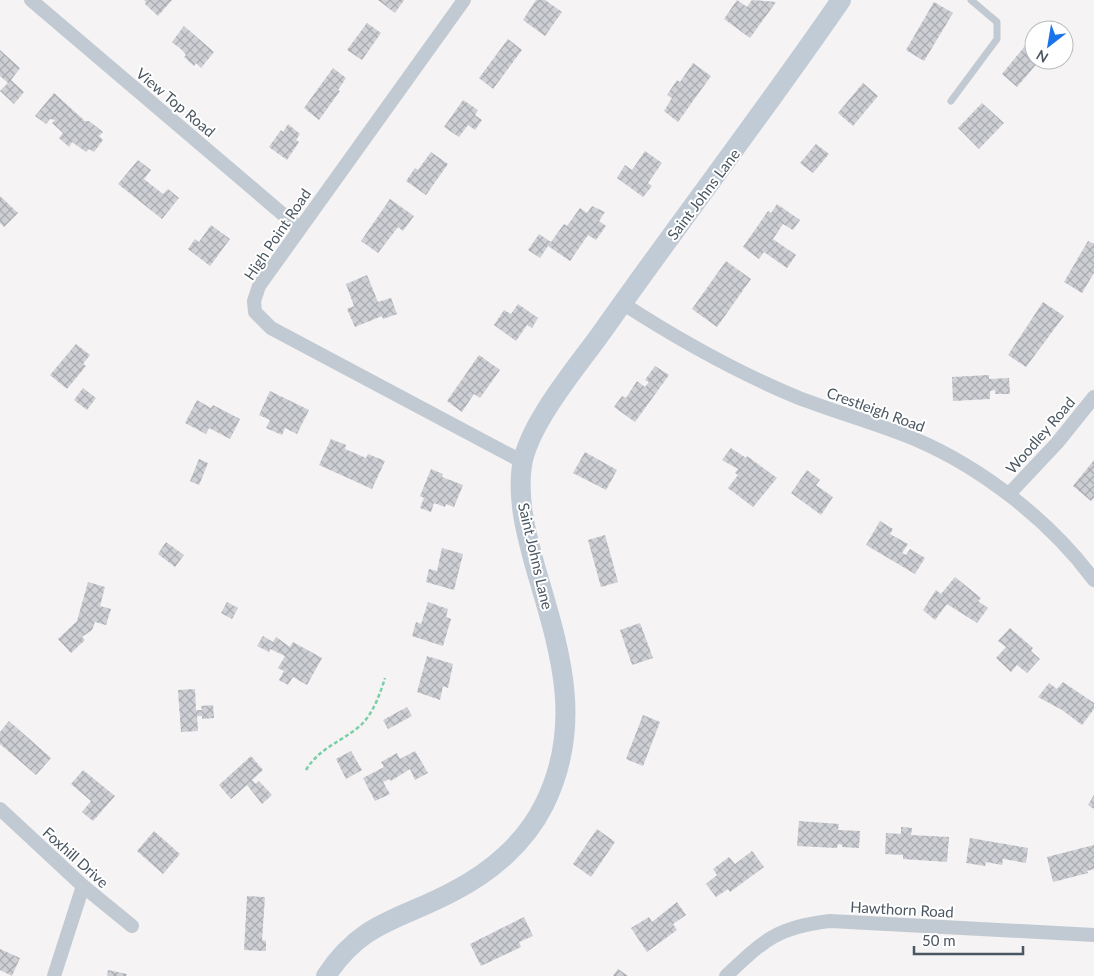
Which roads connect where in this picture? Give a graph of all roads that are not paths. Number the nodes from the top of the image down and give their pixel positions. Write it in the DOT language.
graph roads {
  1 [pos="31,0"];
  2 [pos="464,0"];
  3 [pos="841,0"];
  4 [pos="971,0"];
  5 [pos="951,102"];
  6 [pos="299,228"];
  7 [pos="622,303"];
  8 [pos="1094,397"];
  9 [pos="523,462"];
  10 [pos="1009,494"];
  11 [pos="1094,580"];
  12 [pos="0,809"];
  13 [pos="83,886"];
  14 [pos="132,926"];
  15 [pos="1094,935"];
  16 [pos="54,976"];
  17 [pos="326,976"];
  18 [pos="726,976"];
  1 -- 6 [label="street, View Top Road"];
  2 -- 6 [label="street, High Point Road"];
  3 -- 7 [label="street, Saint Johns Lane"];
  4 -- 5 [label="lane"];
  6 -- 9 [label="street, High Point Road"];
  7 -- 9 [label="street, Saint Johns Lane"];
  7 -- 10 [label="street, Crestleigh Road"];
  8 -- 10 [label="street, Woodley Road"];
  9 -- 17 [label="street, Saint Johns Lane"];
  10 -- 11 [label="street, Crestleigh Road"];
  12 -- 13 [label="street, Foxhill Drive"];
  13 -- 14 [label="street, Foxhill Drive"];
  13 -- 16 [label="street"];
  15 -- 18 [label="street, Hawthorn Road"];
}
